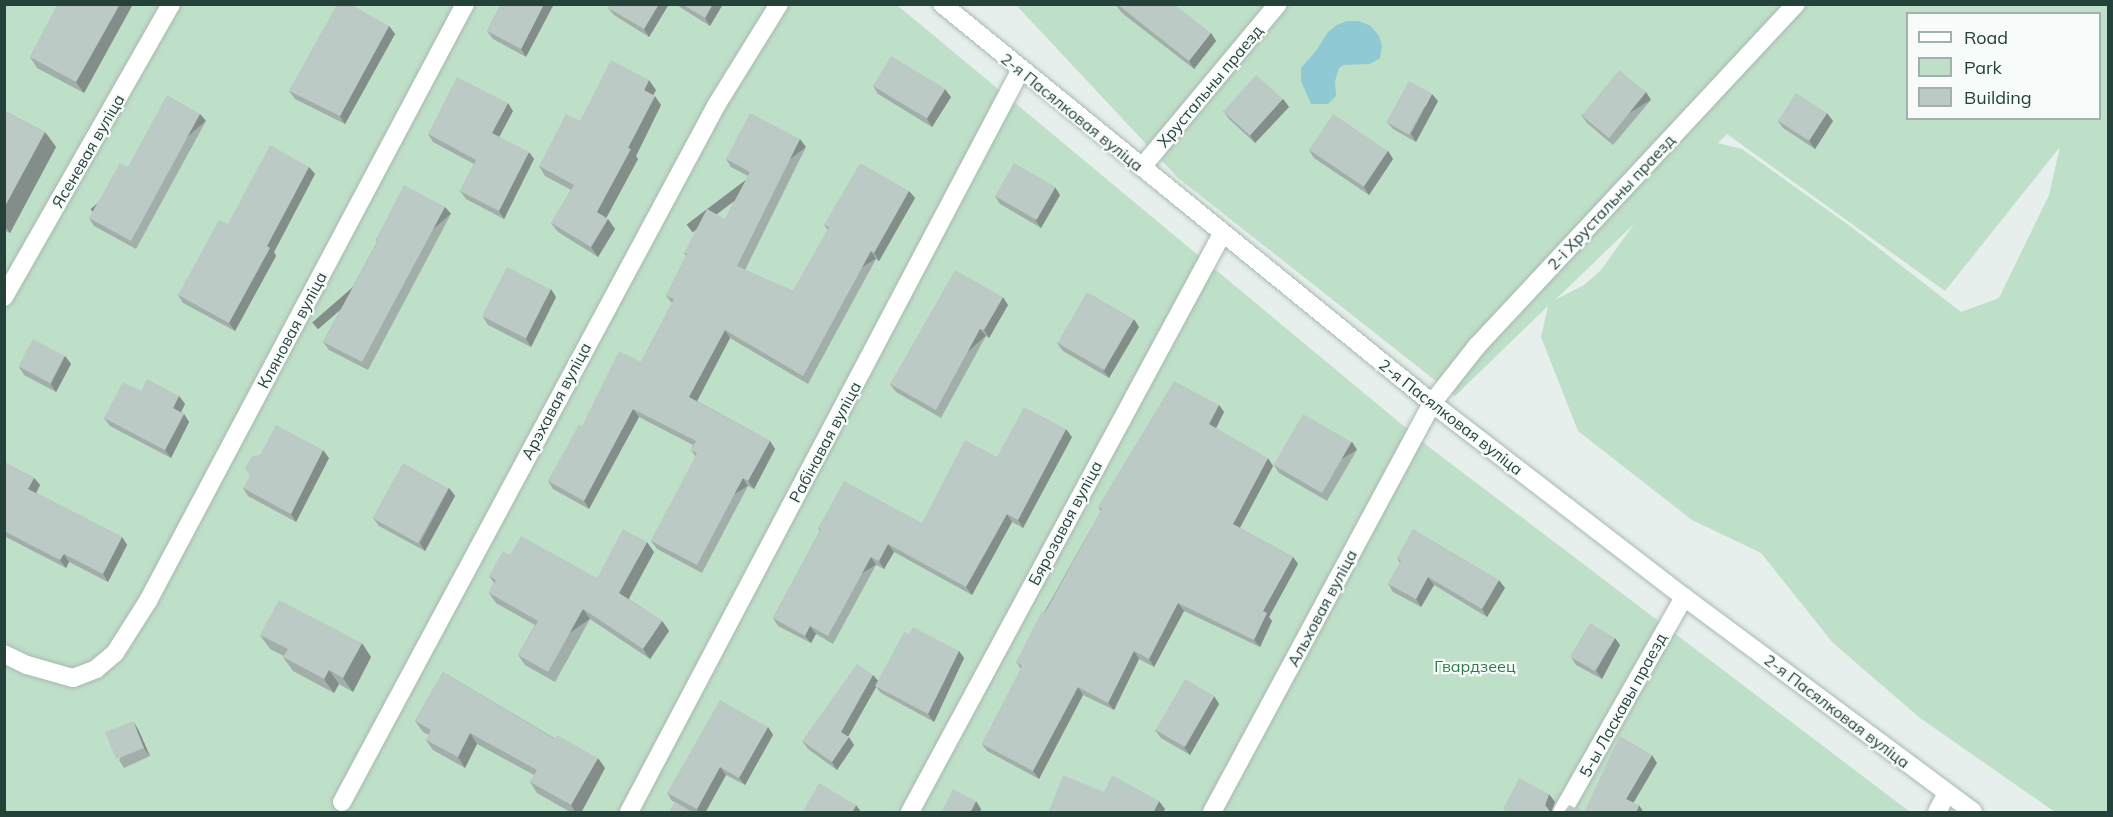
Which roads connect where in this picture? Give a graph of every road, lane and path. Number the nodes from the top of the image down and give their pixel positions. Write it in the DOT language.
graph roads {
  1 [pos="171,4"];
  2 [pos="465,4"];
  3 [pos="779,4"];
  4 [pos="942,4"];
  5 [pos="1278,4"];
  6 [pos="1796,4"];
  7 [pos="1020,71"];
  8 [pos="1142,167"];
  9 [pos="1222,234"];
  10 [pos="4,297"];
  11 [pos="1432,403"];
  12 [pos="1684,597"];
  13 [pos="4,654"];
  14 [pos="1947,793"];
  15 [pos="343,807"];
  16 [pos="629,813"];
  17 [pos="910,813"];
  18 [pos="1212,813"];
  19 [pos="1562,813"];
  20 [pos="1937,813"];
  21 [pos="1973,813"];
  1 -- 10 [label="street, Ясеневая вуліца"];
  2 -- 13 [label="street, Кляновая вуліца"];
  3 -- 15 [label="street, Арэхавая вуліца"];
  4 -- 7 [label="street, 2-я Пасялковая вуліца"];
  5 -- 8 [label="street, Хрустальны праезд"];
  6 -- 11 [label="street, 2-і Хрустальны праезд"];
  7 -- 8 [label="street, 2-я Пасялковая вуліца"];
  7 -- 16 [label="street, Рабінавая вуліца"];
  8 -- 9 [label="street, 2-я Пасялковая вуліца"];
  9 -- 11 [label="street, 2-я Пасялковая вуліца"];
  9 -- 17 [label="street, Бярозавая вуліца"];
  11 -- 12 [label="street, 2-я Пасялковая вуліца"];
  11 -- 18 [label="street, Альховая вуліца"];
  12 -- 14 [label="street, 2-я Пасялковая вуліца"];
  12 -- 19 [label="street, 5-ы Ласкавы праезд"];
  14 -- 20 [label="street"];
  14 -- 21 [label="street, 2-я Пасялковая вуліца"];
}
